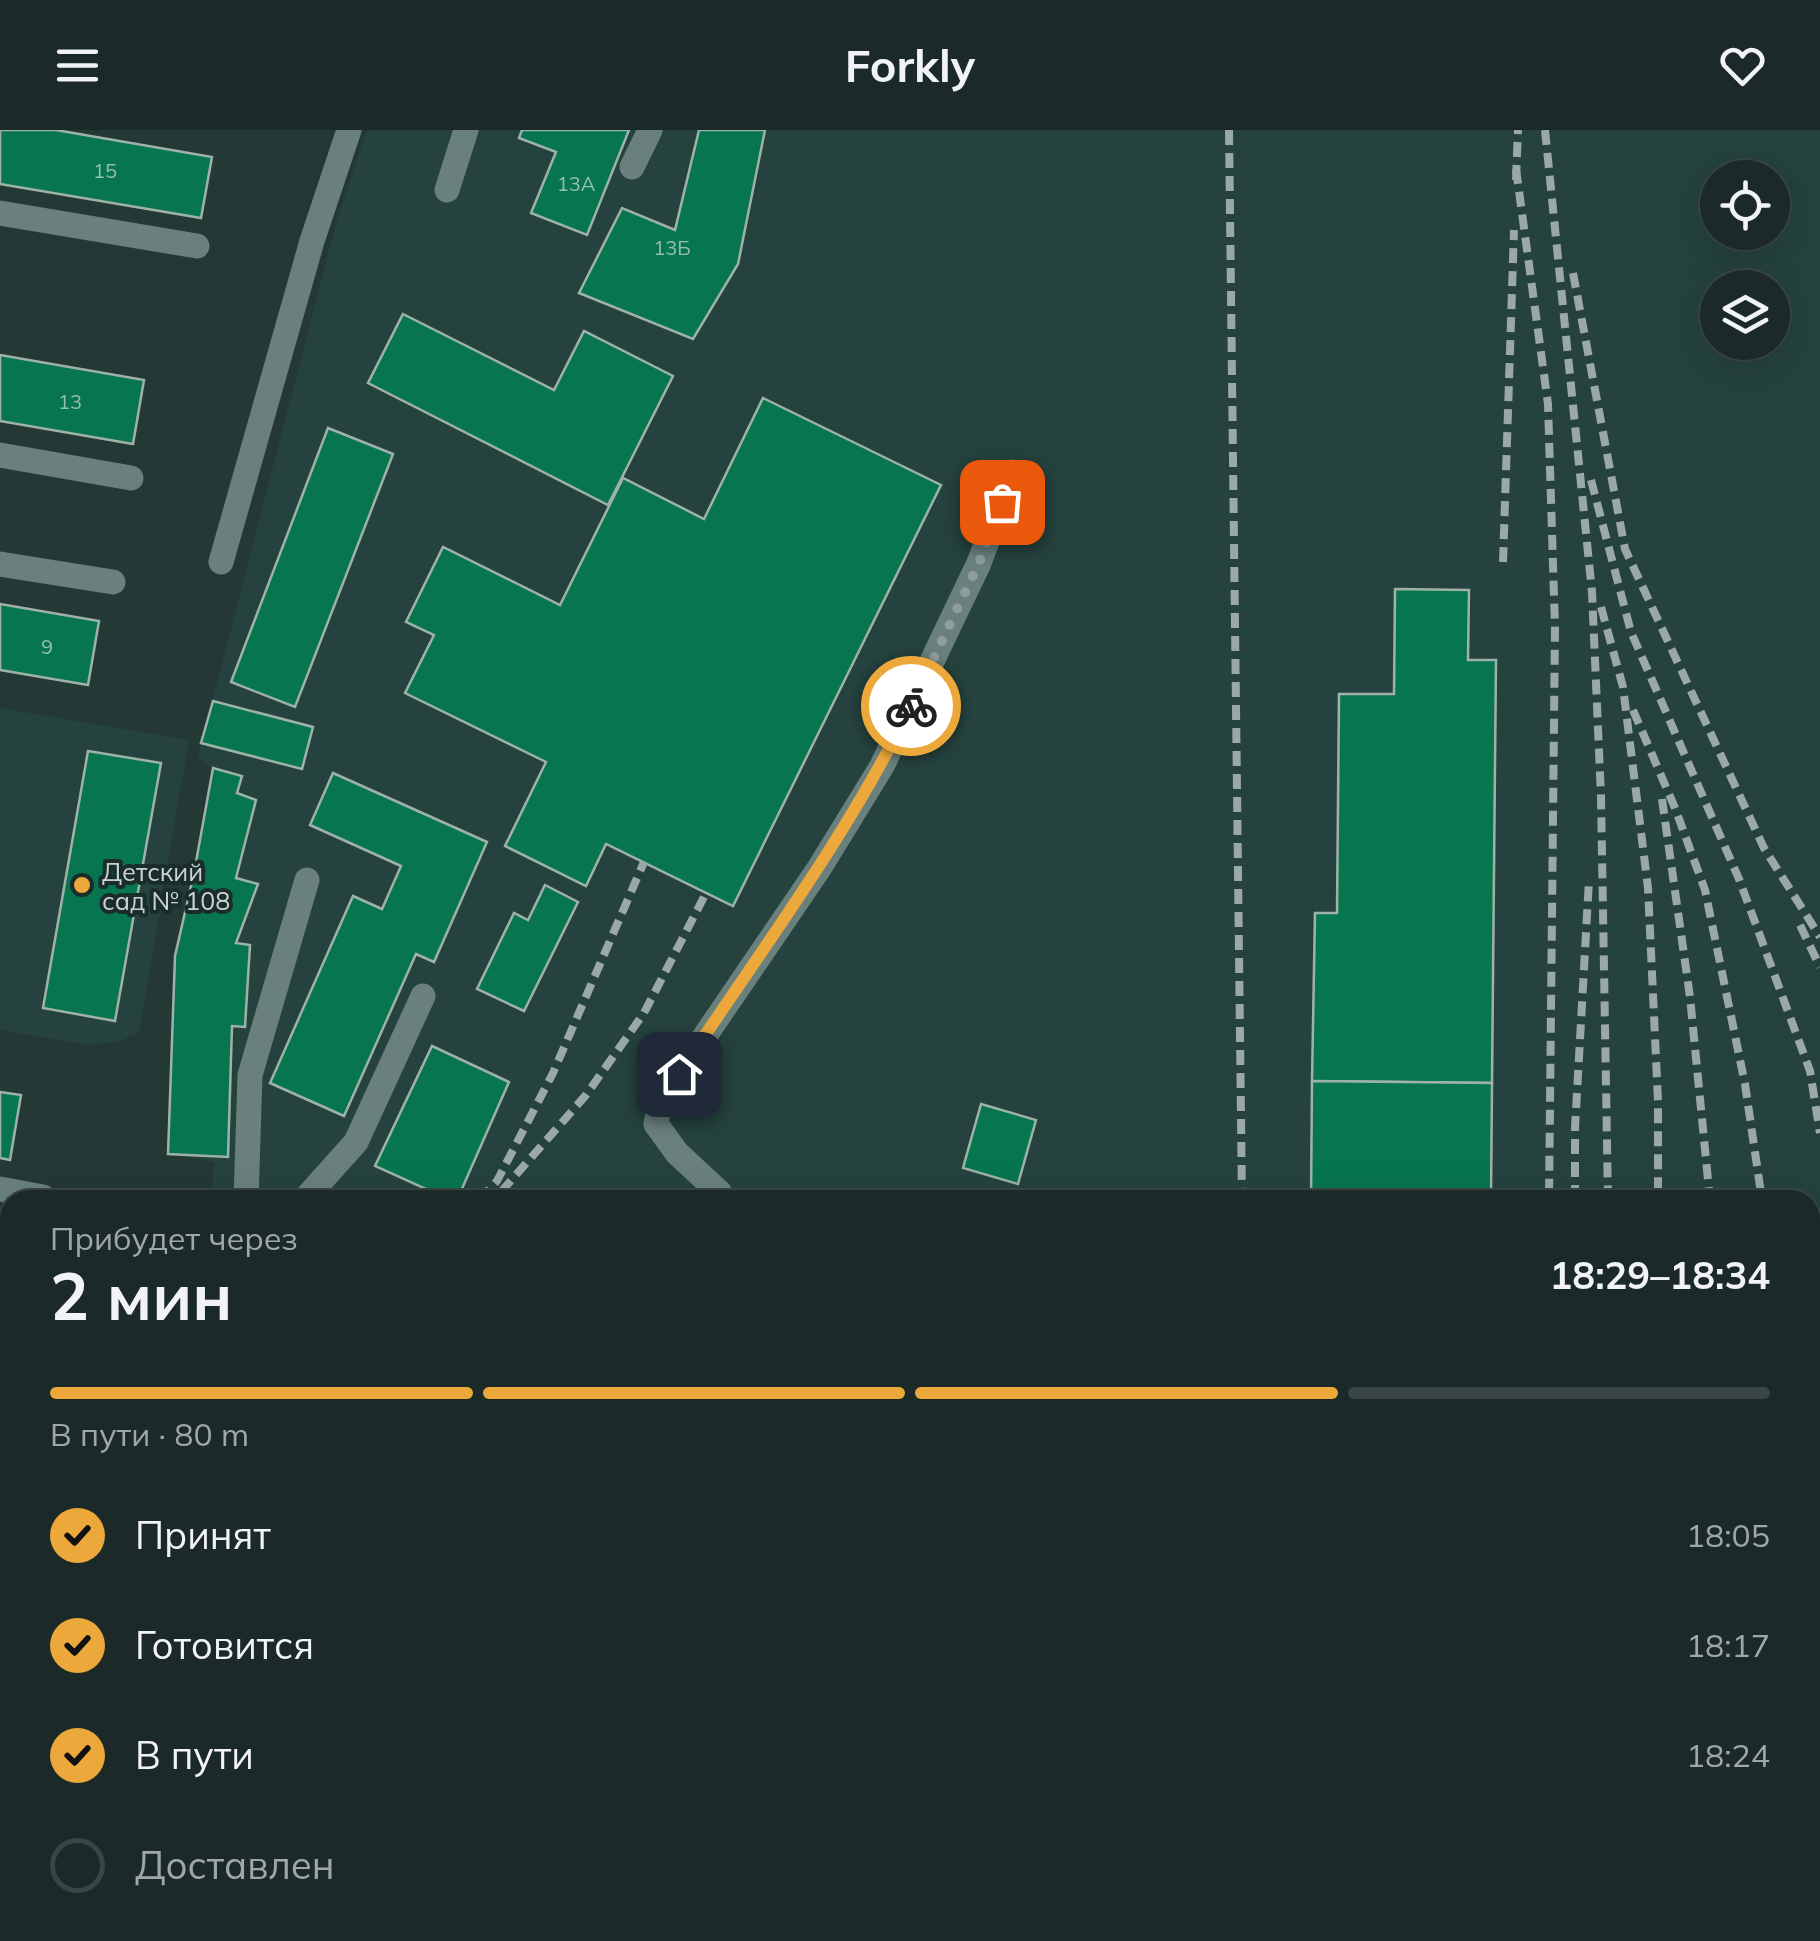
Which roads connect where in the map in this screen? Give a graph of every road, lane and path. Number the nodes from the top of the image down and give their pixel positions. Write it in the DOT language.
graph roads {
  1 [pos="349,130"];
  2 [pos="466,130"];
  3 [pos="650,130"];
  4 [pos="632,167"];
  5 [pos="446,190"];
  6 [pos="0,212"];
  7 [pos="198,246"];
  8 [pos="0,456"];
  9 [pos="1012,472"];
  10 [pos="131,478"];
  11 [pos="221,562"];
  12 [pos="0,564"];
  13 [pos="113,582"];
  14 [pos="307,880"];
  15 [pos="422,996"];
  16 [pos="246,1190"];
  17 [pos="313,1190"];
  18 [pos="717,1190"];
  1 -- 11 [label="street"];
  2 -- 5 [label="street"];
  3 -- 4 [label="street"];
  6 -- 7 [label="street"];
  8 -- 10 [label="street"];
  9 -- 18 [label="street"];
  12 -- 13 [label="street"];
  14 -- 16 [label="street"];
  15 -- 17 [label="street"];
}
